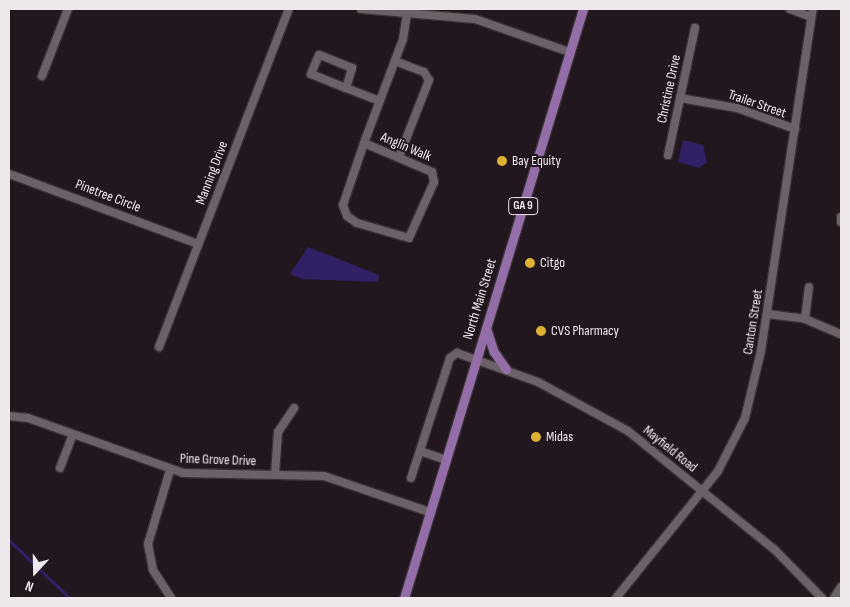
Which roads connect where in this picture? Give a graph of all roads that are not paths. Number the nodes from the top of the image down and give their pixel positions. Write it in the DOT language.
graph roads {
  1 [pos="68,9"];
  2 [pos="289,9"];
  3 [pos="361,9"];
  4 [pos="583,9"];
  5 [pos="790,9"];
  6 [pos="813,9"];
  7 [pos="408,13"];
  8 [pos="811,17"];
  9 [pos="695,28"];
  10 [pos="569,52"];
  11 [pos="396,61"];
  12 [pos="42,76"];
  13 [pos="346,88"];
  14 [pos="680,98"];
  15 [pos="380,101"];
  16 [pos="796,129"];
  17 [pos="364,143"];
  18 [pos="668,155"];
  19 [pos="399,157"];
  20 [pos="9,174"];
  21 [pos="841,217"];
  22 [pos="841,222"];
  23 [pos="198,244"];
  24 [pos="809,287"];
  25 [pos="767,314"];
  26 [pos="805,319"];
  27 [pos="486,328"];
  28 [pos="841,334"];
  29 [pos="159,348"];
  30 [pos="476,360"];
  31 [pos="506,369"];
  32 [pos="294,408"];
  33 [pos="9,416"];
  34 [pos="73,434"];
  35 [pos="420,451"];
  36 [pos="446,460"];
  37 [pos="60,468"];
  38 [pos="170,470"];
  39 [pos="275,474"];
  40 [pos="411,478"];
  41 [pos="703,491"];
  42 [pos="430,512"];
  43 [pos="841,586"];
  44 [pos="172,598"];
  45 [pos="404,598"];
  46 [pos="616,598"];
  47 [pos="822,598"];
  48 [pos="834,598"];
  1 -- 12 [label="street"];
  2 -- 23 [label="street, Manning Drive"];
  3 -- 7 [label="street"];
  4 -- 10 [label="main road, North Main Street / GA 9"];
  5 -- 8 [label="street"];
  6 -- 8 [label="street, Canton Street"];
  7 -- 10 [label="street"];
  7 -- 11 [label="street, Anglin Walk"];
  8 -- 16 [label="street, Canton Street"];
  9 -- 14 [label="street, Christine Drive"];
  10 -- 27 [label="main road, North Main Street / GA 9"];
  11 -- 15 [label="street, Anglin Walk"];
  11 -- 19 [label="street"];
  13 -- 13 [label="street"];
  13 -- 15 [label="street"];
  14 -- 16 [label="street, Trailer Street"];
  14 -- 18 [label="street, Christine Drive"];
  15 -- 17 [label="street, Anglin Walk"];
  16 -- 25 [label="street, Canton Street"];
  17 -- 19 [label="street, Anglin Walk"];
  17 -- 19 [label="street, Anglin Walk"];
  20 -- 23 [label="street, Pinetree Circle"];
  21 -- 22 [label="street"];
  23 -- 29 [label="street, Manning Drive"];
  24 -- 26 [label="street"];
  25 -- 26 [label="street"];
  25 -- 41 [label="street, Canton Street"];
  26 -- 28 [label="street"];
  27 -- 30 [label="main road, North Main Street / GA 9"];
  27 -- 31 [label="main road"];
  30 -- 31 [label="street, Mayfield Road"];
  30 -- 35 [label="street, Mayfield Road"];
  30 -- 36 [label="main road, North Main Street / GA 9"];
  31 -- 41 [label="street, Mayfield Road"];
  32 -- 39 [label="street"];
  33 -- 34 [label="street, Pine Grove Drive"];
  34 -- 37 [label="street"];
  34 -- 38 [label="street, Pine Grove Drive"];
  35 -- 36 [label="street"];
  35 -- 40 [label="street"];
  36 -- 42 [label="main road, North Main Street / GA 9"];
  38 -- 39 [label="street, Pine Grove Drive"];
  38 -- 44 [label="street"];
  39 -- 42 [label="street, Pine Grove Drive"];
  41 -- 46 [label="street, Canton Street"];
  41 -- 47 [label="street, Mayfield Road"];
  42 -- 45 [label="main road, North Main Street / GA 9"];
  43 -- 48 [label="street"];
}
